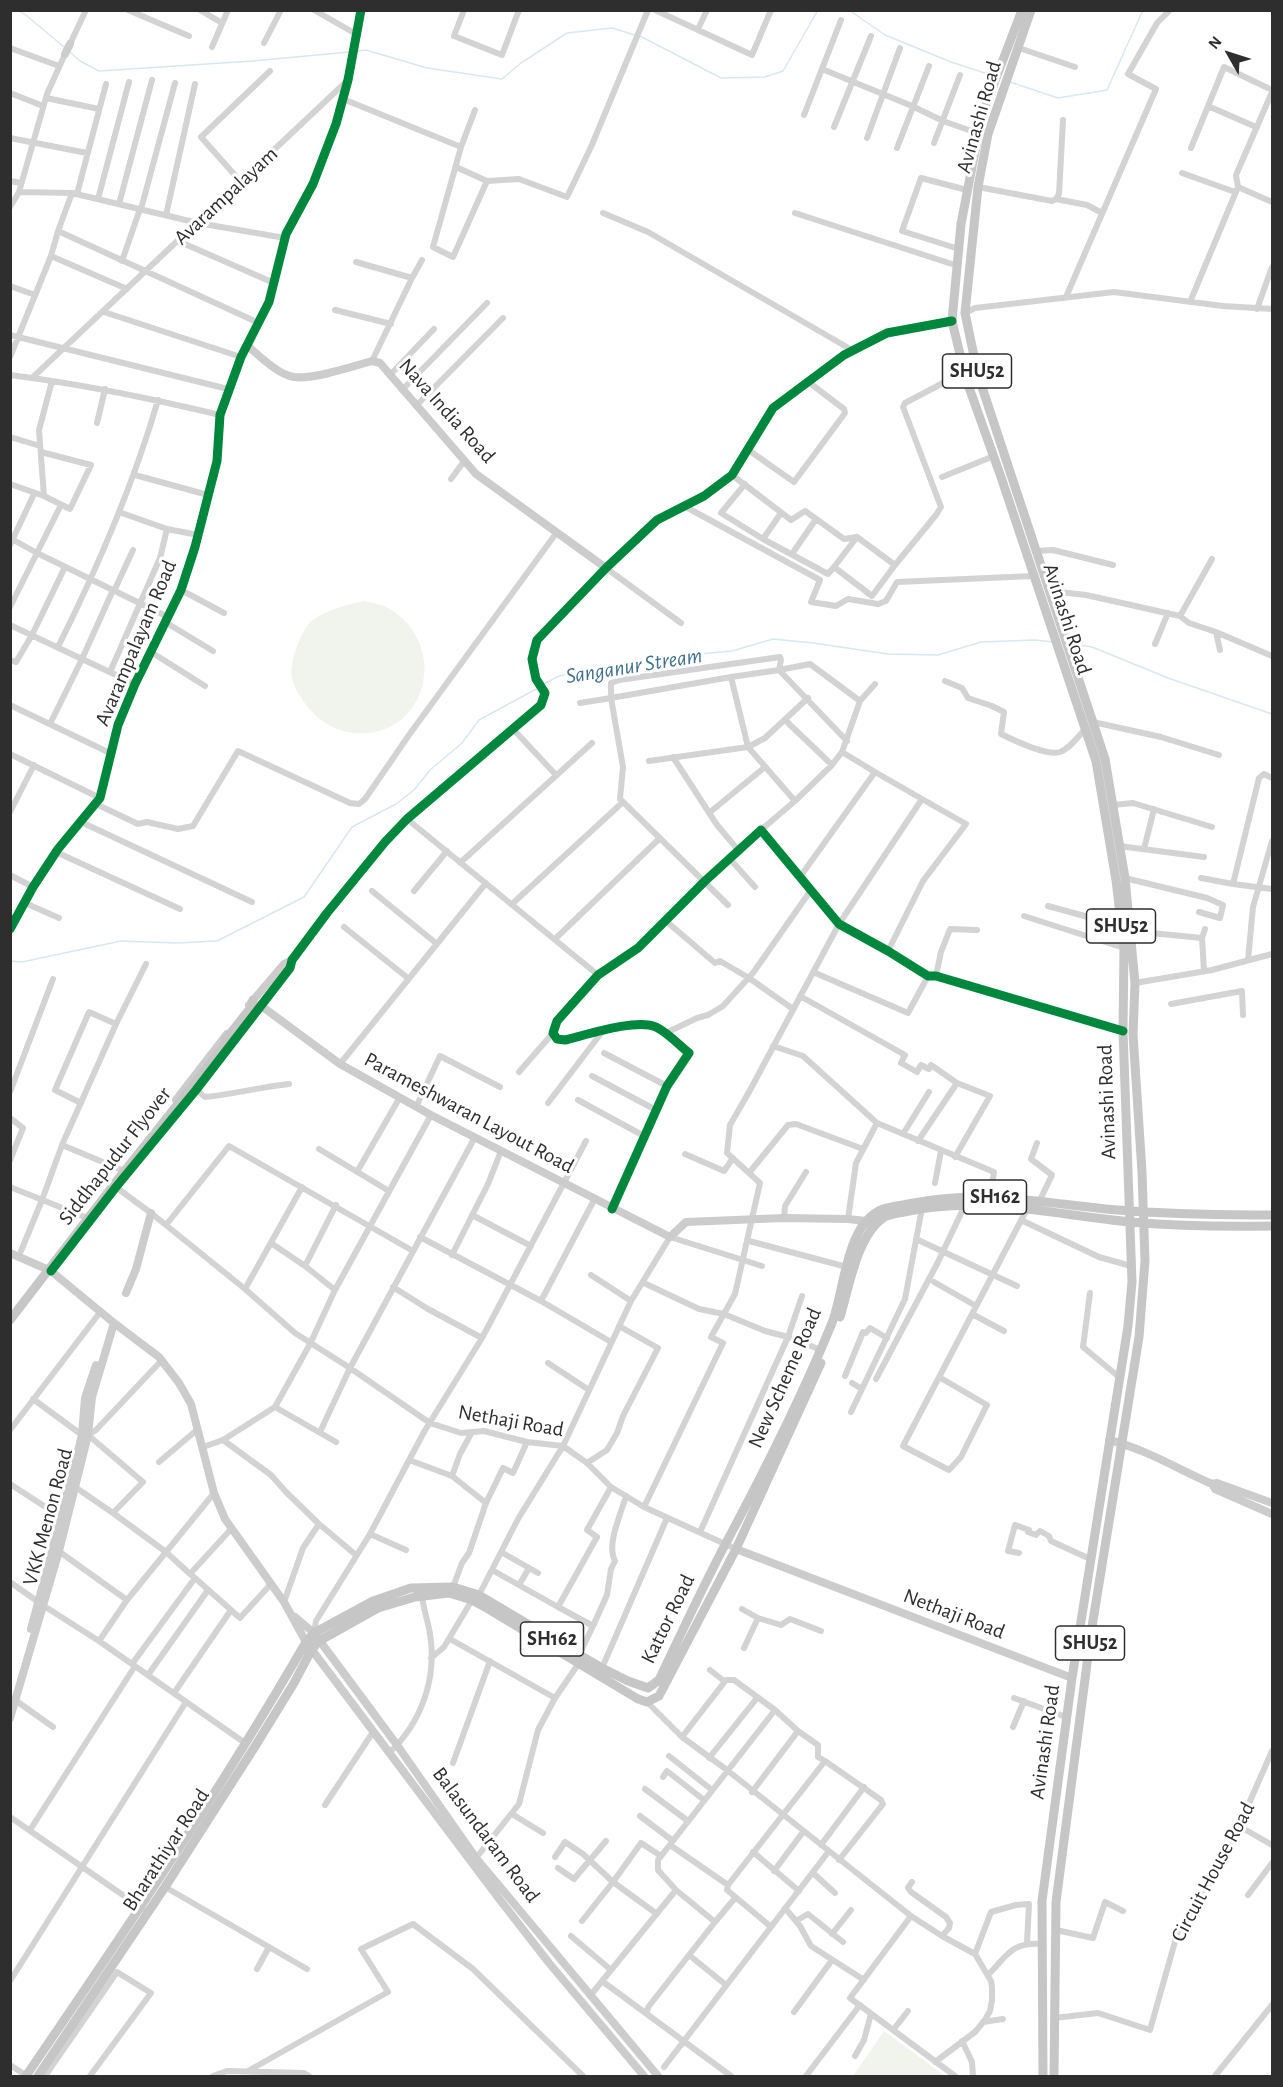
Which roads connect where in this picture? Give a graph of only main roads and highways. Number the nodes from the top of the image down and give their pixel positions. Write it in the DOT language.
graph roads {
  1 [pos="1022,10"];
  2 [pos="1031,10"];
  3 [pos="1097,750"];
  4 [pos="1104,784"];
  5 [pos="257,1003"];
  6 [pos="252,1018"];
  7 [pos="238,1027"];
  8 [pos="1126,1135"];
  9 [pos="1139,1136"];
  10 [pos="990,1201"];
  11 [pos="1129,1211"];
  12 [pos="1144,1211"];
  13 [pos="1272,1215"];
  14 [pos="1130,1222"];
  15 [pos="1144,1223"];
  16 [pos="869,1225"];
  17 [pos="1272,1226"];
  18 [pos="10,1322"];
  19 [pos="1108,1445"];
  20 [pos="1121,1454"];
  21 [pos="726,1544"];
  22 [pos="736,1549"];
  23 [pos="422,1592"];
  24 [pos="476,1598"];
  25 [pos="317,1637"];
  26 [pos="309,1645"];
  27 [pos="579,1659"];
  28 [pos="145,1909"];
  29 [pos="26,2076"];
  30 [pos="38,2076"];
  31 [pos="1043,2076"];
  32 [pos="1054,2076"];
  1 -- 3 [label="main road, Avinashi Road / SHU52"];
  2 -- 3 [label="main road, Avinashi Road / SHU52"];
  3 -- 4 [label="main road, Avinashi Road / SHU52"];
  4 -- 8 [label="main road, Avinashi Road / SHU52"];
  4 -- 9 [label="main road, Avinashi Road / SHU52"];
  5 -- 7 [label="main road, Siddhapudur Flyover"];
  6 -- 7 [label="main road, Siddhapudur Flyover"];
  7 -- 18 [label="main road, Siddhapudur Flyover, bridge"];
  8 -- 9 [label="main road"];
  8 -- 11 [label="main road, Avinashi Road / SHU52"];
  9 -- 12 [label="main road, Avinashi Road / SHU52"];
  10 -- 11 [label="main road, SH162"];
  10 -- 14 [label="main road, SH162"];
  10 -- 16 [label="main road, SH162"];
  10 -- 16 [label="main road, SH162"];
  11 -- 12 [label="main road"];
  11 -- 14 [label="main road, Avinashi Road / SHU52"];
  12 -- 13 [label="main road"];
  12 -- 15 [label="main road, Avinashi Road / SHU52"];
  14 -- 15 [label="main road, SH162"];
  14 -- 19 [label="main road, Avinashi Road / SHU52"];
  15 -- 17 [label="main road, SH162"];
  15 -- 20 [label="main road, Avinashi Road / SHU52"];
  16 -- 21 [label="main road, New Scheme Road / SH162"];
  16 -- 22 [label="main road, New Scheme Road"];
  19 -- 20 [label="main road"];
  19 -- 31 [label="main road, Avinashi Road / SHU52"];
  20 -- 32 [label="main road, Avinashi Road / SHU52"];
  21 -- 27 [label="main road, Kattor Road / SH162"];
  22 -- 27 [label="main road, Kattor Road / SH162"];
  23 -- 24 [label="main road, Kattor Road / SH162"];
  23 -- 24 [label="main road, Kattor Road / SH162"];
  23 -- 25 [label="main road, Kattor Road / SH162"];
  24 -- 27 [label="main road, Kattor Road / SH162"];
  25 -- 26 [label="main road, Bharathiyar Road / SH162"];
  26 -- 28 [label="main road, Bharathiyar Road / SH162"];
  26 -- 28 [label="main road, Bharathiyar Road / SH162"];
  28 -- 29 [label="main road, Bharathiyar Road / SH162"];
  28 -- 30 [label="main road, Bharathiyar Road / SH162"];
}
